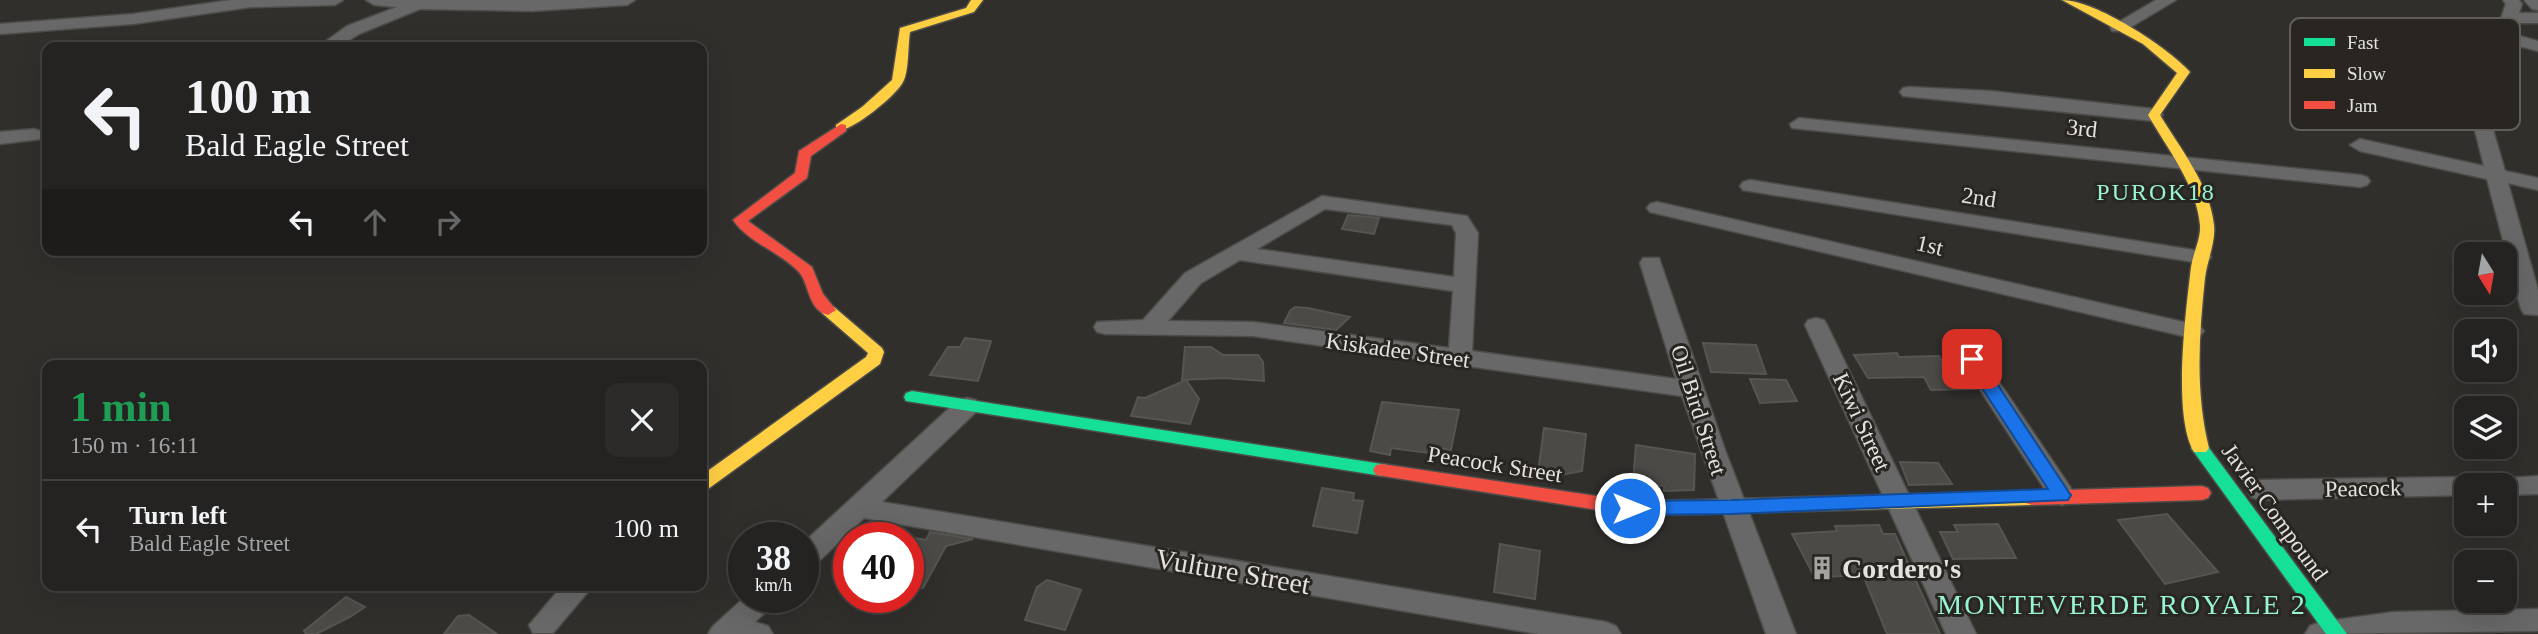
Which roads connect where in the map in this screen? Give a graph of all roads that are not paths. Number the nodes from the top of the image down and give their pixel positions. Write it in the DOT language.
graph roads {
  1 [pos="335,0"];
  2 [pos="374,0"];
  3 [pos="626,0"];
  4 [pos="977,0"];
  5 [pos="2068,0"];
  6 [pos="2168,0"];
  7 [pos="2511,0"];
  8 [pos="2532,0"];
  9 [pos="417,5"];
  10 [pos="2538,5"];
  11 [pos="2511,18"];
  12 [pos="2538,18"];
  13 [pos="2520,19"];
  14 [pos="2118,27"];
  15 [pos="0,29"];
  16 [pos="2520,41"];
  17 [pos="335,42"];
  18 [pos="2538,46"];
  19 [pos="1909,92"];
  20 [pos="2154,115"];
  21 [pos="1799,124"];
  22 [pos="2484,130"];
  23 [pos="34,135"];
  24 [pos="0,138"];
  25 [pos="2360,145"];
  26 [pos="2177,162"];
  27 [pos="2496,175"];
  28 [pos="2360,181"];
  29 [pos="2538,184"];
  30 [pos="1750,186"];
  31 [pos="1657,208"];
  32 [pos="1239,253"];
  33 [pos="2200,257"];
  34 [pos="1651,263"];
  35 [pos="1466,286"];
  36 [pos="2532,309"];
  37 [pos="1816,325"];
  38 [pos="1151,326"];
  39 [pos="1105,327"];
  40 [pos="2192,331"];
  41 [pos="1460,359"];
  42 [pos="1972,359"];
  43 [pos="1690,389"];
  44 [pos="912,397"];
  45 [pos="967,406"];
  46 [pos="707,480"];
  47 [pos="2538,485"];
  48 [pos="2454,486"];
  49 [pos="2517,486"];
  50 [pos="2260,491"];
  51 [pos="2202,493"];
  52 [pos="2062,495"];
  53 [pos="1899,502"];
  54 [pos="1731,507"];
  55 [pos="860,508"];
  56 [pos="819,545"];
  57 [pos="574,591"];
  58 [pos="745,613"];
  59 [pos="543,625"];
  60 [pos="2525,625"];
  61 [pos="725,631"];
  62 [pos="2331,633"];
  63 [pos="758,634"];
  64 [pos="1606,634"];
  65 [pos="1781,634"];
  66 [pos="1961,634"];
  1 -- 15 [label="street"];
  2 -- 9 [label="street"];
  3 -- 9 [label="street"];
  4 -- 46 [label="street"];
  5 -- 14 [label="street"];
  6 -- 14 [label="street"];
  7 -- 11 [label="street"];
  8 -- 10 [label="street"];
  9 -- 17 [label="street"];
  12 -- 13 [label="street"];
  14 -- 20 [label="street"];
  16 -- 18 [label="street"];
  19 -- 20 [label="street"];
  20 -- 26 [label="street, Javier Compound"];
  21 -- 26 [label="street, 3rd"];
  22 -- 27 [label="street"];
  23 -- 24 [label="street"];
  25 -- 27 [label="street"];
  26 -- 28 [label="street, 3rd"];
  26 -- 33 [label="street, Javier Compound"];
  27 -- 29 [label="street"];
  27 -- 36 [label="street"];
  30 -- 33 [label="street, 2nd"];
  31 -- 40 [label="street, 1st"];
  32 -- 35 [label="street"];
  32 -- 35 [label="street"];
  32 -- 38 [label="street"];
  33 -- 40 [label="street, Javier Compound"];
  34 -- 43 [label="street, Oil Bird Street"];
  35 -- 41 [label="street"];
  37 -- 53 [label="street, Kiwi Street"];
  38 -- 39 [label="street, Kiskadee Street"];
  38 -- 41 [label="street, Kiskadee Street"];
  40 -- 62 [label="street, Javier Compound"];
  41 -- 43 [label="street, Kiskadee Street"];
  42 -- 52 [label="street"];
  43 -- 54 [label="street, Oil Bird Street"];
  44 -- 45 [label="street, Peacock Street"];
  45 -- 54 [label="street, Peacock Street"];
  45 -- 55 [label="street"];
  47 -- 49 [label="street"];
  48 -- 50 [label="street, Peacock"];
  51 -- 52 [label="street, Peacock Street"];
  52 -- 53 [label="street, Peacock Street"];
  53 -- 54 [label="street, Peacock Street"];
  53 -- 66 [label="street, Kiwi Street"];
  54 -- 65 [label="street, Oil Bird Street"];
  55 -- 56 [label="street"];
  55 -- 64 [label="street, Vulture Street"];
  57 -- 59 [label="street"];
  58 -- 61 [label="street"];
  60 -- 62 [label="street"];
  61 -- 63 [label="street"];
}
